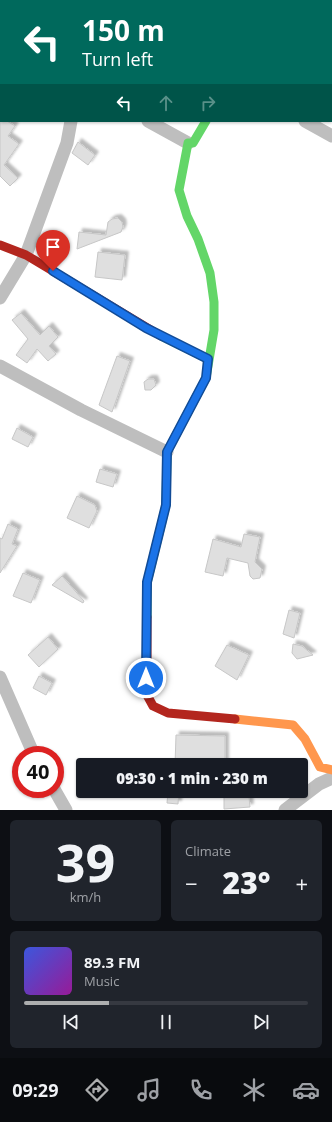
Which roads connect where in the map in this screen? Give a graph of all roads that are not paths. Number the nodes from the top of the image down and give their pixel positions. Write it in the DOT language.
graph roads {
  1 [pos="71,122"];
  2 [pos="150,122"];
  3 [pos="205,122"];
  4 [pos="307,122"];
  5 [pos="332,136"];
  6 [pos="188,143"];
  7 [pos="0,245"];
  8 [pos="26,255"];
  9 [pos="0,298"];
  10 [pos="208,359"];
  11 [pos="0,366"];
  12 [pos="167,452"];
  13 [pos="0,677"];
  14 [pos="30,746"];
  15 [pos="332,770"];
  16 [pos="332,778"];
  17 [pos="59,798"];
  18 [pos="66,810"];
  19 [pos="285,810"];
  1 -- 8 [label="street"];
  2 -- 6 [label="street"];
  3 -- 6 [label="street"];
  4 -- 5 [label="street"];
  6 -- 10 [label="street"];
  7 -- 8 [label="street"];
  8 -- 9 [label="street"];
  8 -- 10 [label="street"];
  10 -- 12 [label="street"];
  11 -- 12 [label="street"];
  12 -- 15 [label="street"];
  13 -- 14 [label="street"];
  16 -- 19 [label="street"];
  17 -- 18 [label="street"];
}
